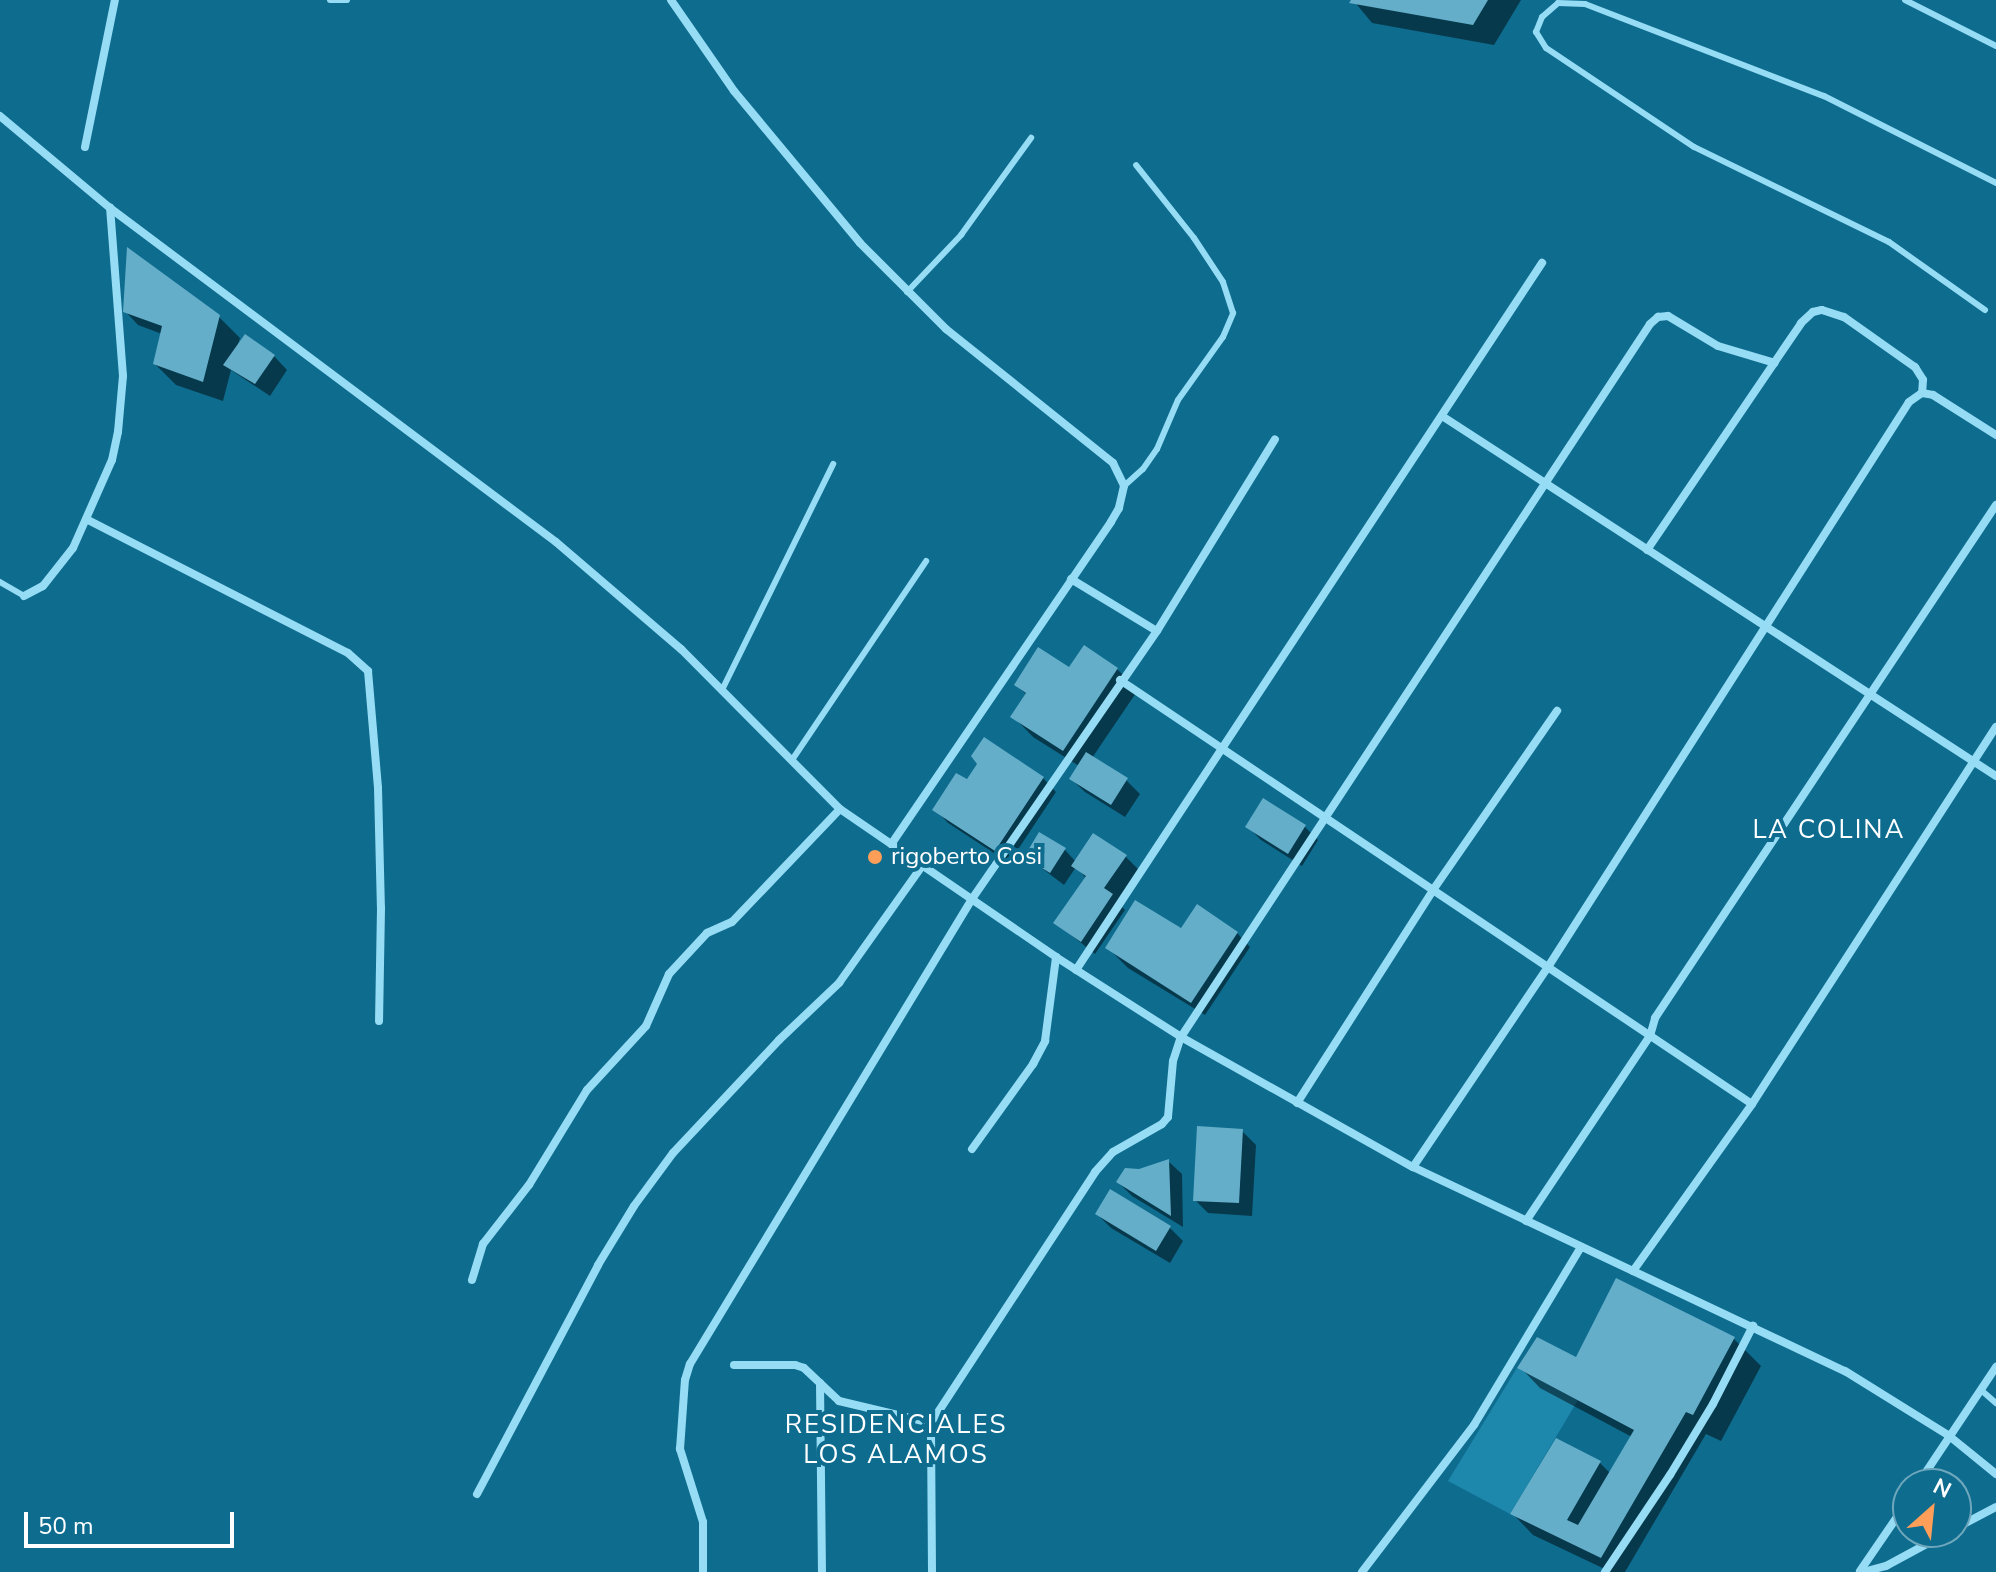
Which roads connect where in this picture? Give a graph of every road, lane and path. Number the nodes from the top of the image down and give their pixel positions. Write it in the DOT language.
graph roads {
  1 [pos="115,0"];
  2 [pos="330,0"];
  3 [pos="347,0"];
  4 [pos="671,0"];
  5 [pos="1905,0"];
  6 [pos="1996,46"];
  7 [pos="0,116"];
  8 [pos="1031,138"];
  9 [pos="85,147"];
  10 [pos="1136,165"];
  11 [pos="1996,183"];
  12 [pos="110,208"];
  13 [pos="1542,263"];
  14 [pos="907,292"];
  15 [pos="1985,310"];
  16 [pos="1775,363"];
  17 [pos="1922,393"];
  18 [pos="1442,416"];
  19 [pos="1996,435"];
  20 [pos="1275,439"];
  21 [pos="833,464"];
  22 [pos="1547,485"];
  23 [pos="1124,486"];
  24 [pos="1996,505"];
  25 [pos="88,520"];
  26 [pos="1647,550"];
  27 [pos="926,561"];
  28 [pos="1071,579"];
  29 [pos="0,582"];
  30 [pos="24,596"];
  31 [pos="1766,628"];
  32 [pos="1157,631"];
  33 [pos="1120,680"];
  34 [pos="722,690"];
  35 [pos="1868,695"];
  36 [pos="1557,711"];
  37 [pos="1996,727"];
  38 [pos="1223,749"];
  39 [pos="792,760"];
  40 [pos="1972,763"];
  41 [pos="1996,776"];
  42 [pos="840,809"];
  43 [pos="1324,817"];
  44 [pos="891,844"];
  45 [pos="923,865"];
  46 [pos="1433,890"];
  47 [pos="972,899"];
  48 [pos="1056,957"];
  49 [pos="1548,967"];
  50 [pos="1076,970"];
  51 [pos="379,1021"];
  52 [pos="1650,1036"];
  53 [pos="1181,1037"];
  54 [pos="1297,1103"];
  55 [pos="1752,1104"];
  56 [pos="972,1149"];
  57 [pos="1413,1167"];
  58 [pos="1526,1221"];
  59 [pos="1581,1247"];
  60 [pos="1633,1271"];
  61 [pos="472,1280"];
  62 [pos="1753,1326"];
  63 [pos="734,1365"];
  64 [pos="1996,1367"];
  65 [pos="820,1383"];
  66 [pos="1981,1390"];
  67 [pos="1996,1403"];
  68 [pos="931,1423"];
  69 [pos="1948,1435"];
  70 [pos="1928,1468"];
  71 [pos="1996,1474"];
  72 [pos="477,1494"];
  73 [pos="1996,1507"];
  74 [pos="1972,1520"];
  75 [pos="1892,1526"];
  76 [pos="1919,1548"];
  77 [pos="703,1572"];
  78 [pos="822,1572"];
  79 [pos="932,1572"];
  80 [pos="1362,1572"];
  81 [pos="1605,1572"];
  82 [pos="1862,1572"];
  1 -- 9 [label="street"];
  2 -- 3 [label="lane"];
  4 -- 14 [label="street"];
  5 -- 6 [label="lane"];
  7 -- 12 [label="street"];
  8 -- 14 [label="lane"];
  10 -- 23 [label="lane"];
  11 -- 15 [label="lane"];
  12 -- 25 [label="street"];
  12 -- 34 [label="street"];
  13 -- 18 [label="street"];
  14 -- 23 [label="street"];
  16 -- 17 [label="street"];
  16 -- 22 [label="street"];
  16 -- 26 [label="street"];
  17 -- 19 [label="street"];
  17 -- 31 [label="street"];
  18 -- 22 [label="street"];
  18 -- 38 [label="street"];
  20 -- 32 [label="street"];
  21 -- 34 [label="lane"];
  22 -- 26 [label="street"];
  22 -- 43 [label="street"];
  23 -- 28 [label="street"];
  24 -- 35 [label="street"];
  25 -- 30 [label="street"];
  25 -- 51 [label="street"];
  26 -- 31 [label="street"];
  27 -- 39 [label="lane"];
  28 -- 32 [label="street"];
  28 -- 44 [label="street"];
  29 -- 30 [label="lane"];
  31 -- 35 [label="street"];
  31 -- 49 [label="street"];
  32 -- 33 [label="street"];
  33 -- 38 [label="street"];
  33 -- 47 [label="street"];
  34 -- 39 [label="street"];
  35 -- 40 [label="street"];
  35 -- 52 [label="street"];
  36 -- 46 [label="street"];
  37 -- 40 [label="street"];
  38 -- 43 [label="street"];
  38 -- 50 [label="street"];
  39 -- 42 [label="street"];
  40 -- 41 [label="street"];
  40 -- 55 [label="street"];
  42 -- 44 [label="street"];
  42 -- 61 [label="street"];
  43 -- 46 [label="street"];
  43 -- 53 [label="street"];
  44 -- 45 [label="street"];
  45 -- 47 [label="street"];
  45 -- 72 [label="street"];
  46 -- 49 [label="street"];
  46 -- 54 [label="street"];
  47 -- 48 [label="street"];
  47 -- 77 [label="street"];
  48 -- 50 [label="street"];
  48 -- 56 [label="street"];
  49 -- 52 [label="street"];
  49 -- 57 [label="street"];
  50 -- 53 [label="street"];
  52 -- 55 [label="street"];
  52 -- 58 [label="street"];
  53 -- 54 [label="street"];
  53 -- 68 [label="street"];
  54 -- 57 [label="street"];
  55 -- 60 [label="street"];
  57 -- 58 [label="street"];
  58 -- 59 [label="street"];
  59 -- 60 [label="street"];
  59 -- 80 [label="street"];
  60 -- 62 [label="street"];
  62 -- 69 [label="street"];
  62 -- 81 [label="street"];
  63 -- 65 [label="street"];
  64 -- 66 [label="street"];
  65 -- 68 [label="street"];
  65 -- 78 [label="street"];
  66 -- 67 [label="lane"];
  66 -- 69 [label="street"];
  68 -- 79 [label="street"];
  69 -- 70 [label="street"];
  69 -- 71 [label="street"];
  73 -- 74 [label="street"];
  75 -- 82 [label="street"];
  76 -- 82 [label="street"];
}
